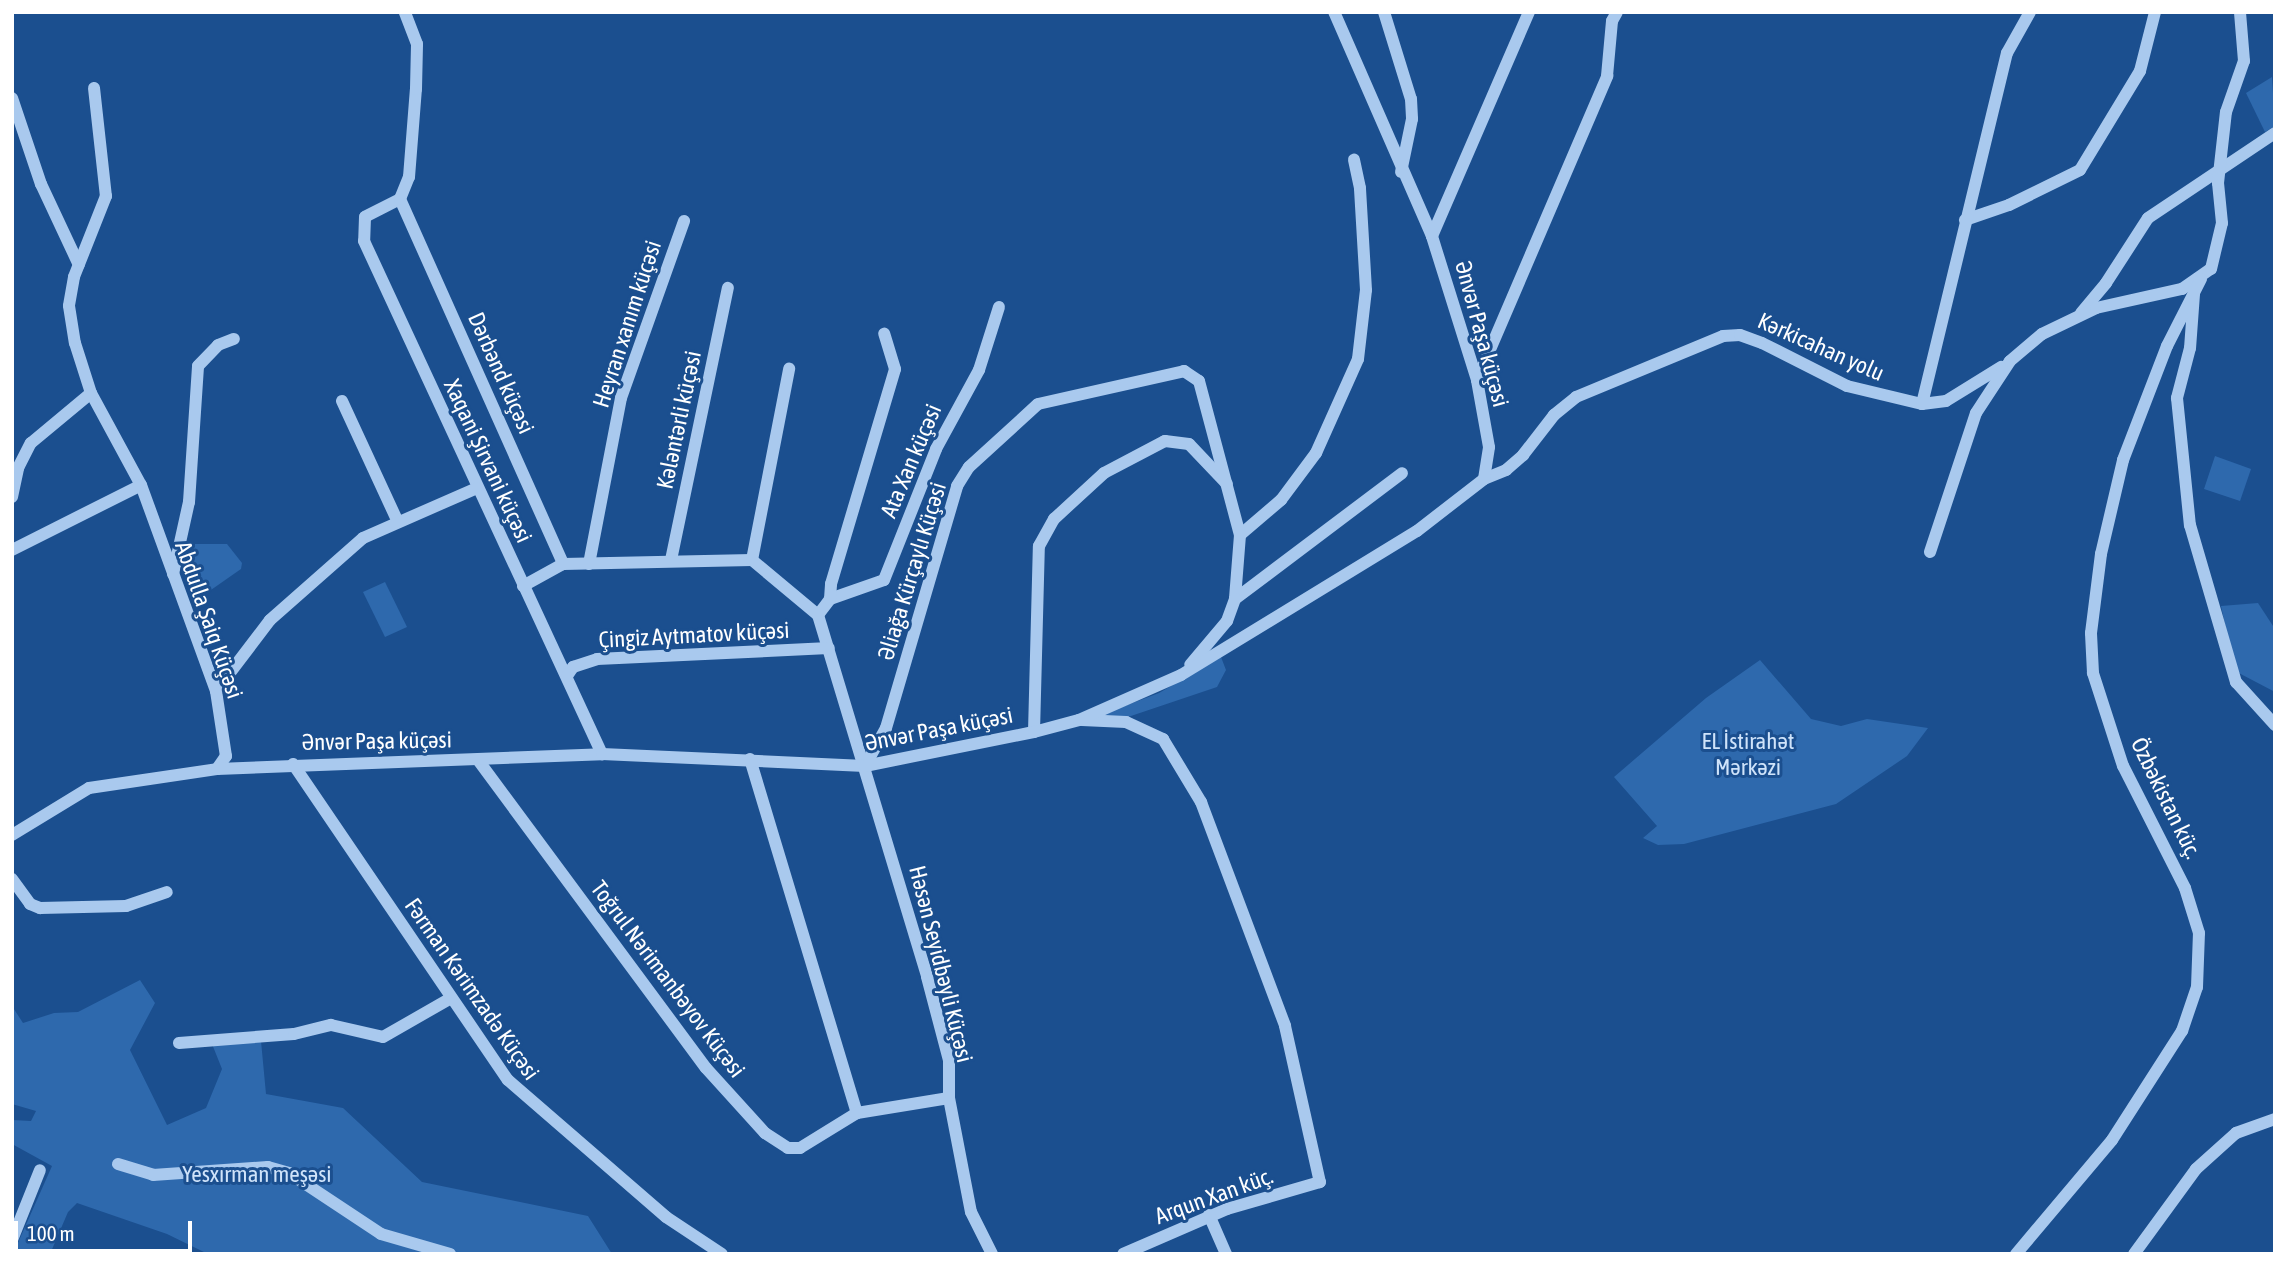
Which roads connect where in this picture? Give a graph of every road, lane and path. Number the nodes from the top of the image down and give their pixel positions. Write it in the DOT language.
graph roads {
  1 [pos="405,12"];
  2 [pos="1334,12"];
  3 [pos="1384,12"];
  4 [pos="1520,12"];
  5 [pos="1529,12"];
  6 [pos="1617,12"];
  7 [pos="2030,12"];
  8 [pos="2155,12"];
  9 [pos="2240,12"];
  10 [pos="1515,43"];
  11 [pos="94,88"];
  12 [pos="12,98"];
  13 [pos="2275,133"];
  14 [pos="1354,160"];
  15 [pos="2221,165"];
  16 [pos="1401,173"];
  17 [pos="400,199"];
  18 [pos="1965,220"];
  19 [pos="684,221"];
  20 [pos="1432,236"];
  21 [pos="79,265"];
  22 [pos="2201,279"];
  23 [pos="728,288"];
  24 [pos="2194,294"];
  25 [pos="999,307"];
  26 [pos="2074,320"];
  27 [pos="884,334"];
  28 [pos="234,339"];
  29 [pos="2010,361"];
  30 [pos="789,369"];
  31 [pos="1477,380"];
  32 [pos="91,393"];
  33 [pos="341,401"];
  34 [pos="1922,404"];
  35 [pos="1402,473"];
  36 [pos="1483,479"];
  37 [pos="141,485"];
  38 [pos="1228,486"];
  39 [pos="477,488"];
  40 [pos="12,497"];
  41 [pos="398,523"];
  42 [pos="1240,535"];
  43 [pos="12,550"];
  44 [pos="1930,552"];
  45 [pos="671,560"];
  46 [pos="752,560"];
  47 [pos="563,564"];
  48 [pos="589,564"];
  49 [pos="173,575"];
  50 [pos="523,586"];
  51 [pos="830,599"];
  52 [pos="1235,599"];
  53 [pos="818,615"];
  54 [pos="829,648"];
  55 [pos="1181,675"];
  56 [pos="567,676"];
  57 [pos="216,691"];
  58 [pos="1079,720"];
  59 [pos="2275,725"];
  60 [pos="1034,732"];
  61 [pos="602,754"];
  62 [pos="478,760"];
  63 [pos="750,760"];
  64 [pos="293,764"];
  65 [pos="865,766"];
  66 [pos="217,769"];
  67 [pos="12,835"];
  68 [pos="12,878"];
  69 [pos="167,892"];
  70 [pos="451,998"];
  71 [pos="179,1044"];
  72 [pos="949,1098"];
  73 [pos="857,1113"];
  74 [pos="2275,1119"];
  75 [pos="118,1164"];
  76 [pos="40,1170"];
  77 [pos="1209,1216"];
  78 [pos="12,1240"];
  79 [pos="450,1254"];
  80 [pos="722,1254"];
  81 [pos="992,1254"];
  82 [pos="1123,1254"];
  83 [pos="1226,1254"];
  84 [pos="2016,1254"];
  85 [pos="2134,1254"];
  1 -- 17 [label="street"];
  2 -- 16 [label="street, Ənvər Paşa küçəsi"];
  3 -- 16 [label="street"];
  4 -- 10 [label="street"];
  5 -- 10 [label="street"];
  6 -- 31 [label="street"];
  7 -- 18 [label="street"];
  8 -- 18 [label="street"];
  9 -- 15 [label="street, Özbəkistan küç."];
  10 -- 20 [label="street"];
  11 -- 21 [label="street, Abdulla Şaiq Küçəsi"];
  12 -- 21 [label="street"];
  13 -- 15 [label="street"];
  14 -- 42 [label="street"];
  15 -- 22 [label="street, Özbəkistan küç."];
  15 -- 26 [label="street"];
  16 -- 20 [label="street, Ənvər Paşa küçəsi"];
  17 -- 39 [label="street, Xaqani Şirvani küçəsi"];
  17 -- 47 [label="street, Dərbənd küçəsi"];
  18 -- 34 [label="street"];
  19 -- 48 [label="street, Heyran xanım küçəsi"];
  20 -- 31 [label="street, Ənvər Paşa küçəsi"];
  21 -- 32 [label="street, Abdulla Şaiq Küçəsi"];
  22 -- 24 [label="street, Özbəkistan küç."];
  22 -- 26 [label="street"];
  23 -- 45 [label="street, Kələntərli küçəsi"];
  24 -- 59 [label="street"];
  24 -- 84 [label="street, Özbəkistan küç."];
  25 -- 51 [label="street, Ata Xan küçəsi"];
  26 -- 29 [label="street"];
  27 -- 51 [label="street"];
  28 -- 49 [label="street"];
  29 -- 34 [label="street, Kərkicahan yolu"];
  29 -- 44 [label="street"];
  30 -- 46 [label="street"];
  31 -- 36 [label="street, Ənvər Paşa küçəsi"];
  32 -- 37 [label="street, Abdulla Şaiq Küçəsi"];
  32 -- 40 [label="street"];
  33 -- 41 [label="street"];
  34 -- 36 [label="street, Kərkicahan yolu"];
  35 -- 52 [label="street"];
  36 -- 55 [label="street, Ənvər Paşa küçəsi"];
  37 -- 43 [label="street"];
  37 -- 49 [label="street, Abdulla Şaiq Küçəsi"];
  38 -- 42 [label="street, Əliağa Kürçaylı Küçəsi"];
  38 -- 60 [label="street"];
  38 -- 65 [label="street, Əliağa Kürçaylı Küçəsi"];
  39 -- 41 [label="street"];
  39 -- 50 [label="street, Xaqani Şirvani küçəsi"];
  41 -- 57 [label="street"];
  42 -- 52 [label="street, Əliağa Kürçaylı Küçəsi"];
  45 -- 46 [label="street"];
  45 -- 48 [label="street"];
  46 -- 53 [label="street, Çingiz Aytmatov küçəsi"];
  47 -- 48 [label="street"];
  47 -- 50 [label="street"];
  49 -- 57 [label="street, Abdulla Şaiq Küçəsi"];
  50 -- 56 [label="street, Xaqani Şirvani küçəsi"];
  51 -- 53 [label="street"];
  52 -- 55 [label="street"];
  53 -- 54 [label="street, Çingiz Aytmatov küçəsi"];
  54 -- 56 [label="street, Çingiz Aytmatov küçəsi"];
  54 -- 65 [label="street, Çingiz Aytmatov küçəsi"];
  55 -- 58 [label="street, Ənvər Paşa küçəsi"];
  56 -- 61 [label="street, Xaqani Şirvani küçəsi"];
  57 -- 66 [label="street, Abdulla Şaiq Küçəsi"];
  58 -- 60 [label="street, Ənvər Paşa küçəsi"];
  58 -- 77 [label="street, Arqun Xan küç."];
  60 -- 65 [label="street, Ənvər Paşa küçəsi"];
  61 -- 62 [label="street, Ənvər Paşa küçəsi"];
  61 -- 63 [label="street, Ənvər Paşa küçəsi"];
  62 -- 64 [label="street, Ənvər Paşa küçəsi"];
  62 -- 73 [label="street, Toğrul Nərimanbəyov Küçəsi"];
  63 -- 65 [label="street, Ənvər Paşa küçəsi"];
  63 -- 73 [label="street"];
  64 -- 66 [label="street, Ənvər Paşa küçəsi"];
  64 -- 70 [label="street, Fərman Kərimzadə Küçəsi"];
  65 -- 72 [label="street, Həsən Seyidbəyli Küçəsi"];
  66 -- 67 [label="street, Ənvər Paşa küçəsi"];
  68 -- 69 [label="street"];
  70 -- 71 [label="street"];
  70 -- 80 [label="street, Fərman Kərimzadə Küçəsi"];
  72 -- 73 [label="street, Toğrul Nərimanbəyov Küçəsi"];
  72 -- 81 [label="street, Həsən Seyidbəyli Küçəsi"];
  74 -- 85 [label="street"];
  75 -- 79 [label="street"];
  76 -- 78 [label="street"];
  77 -- 82 [label="street, Arqun Xan küç."];
  77 -- 83 [label="street"];
}
